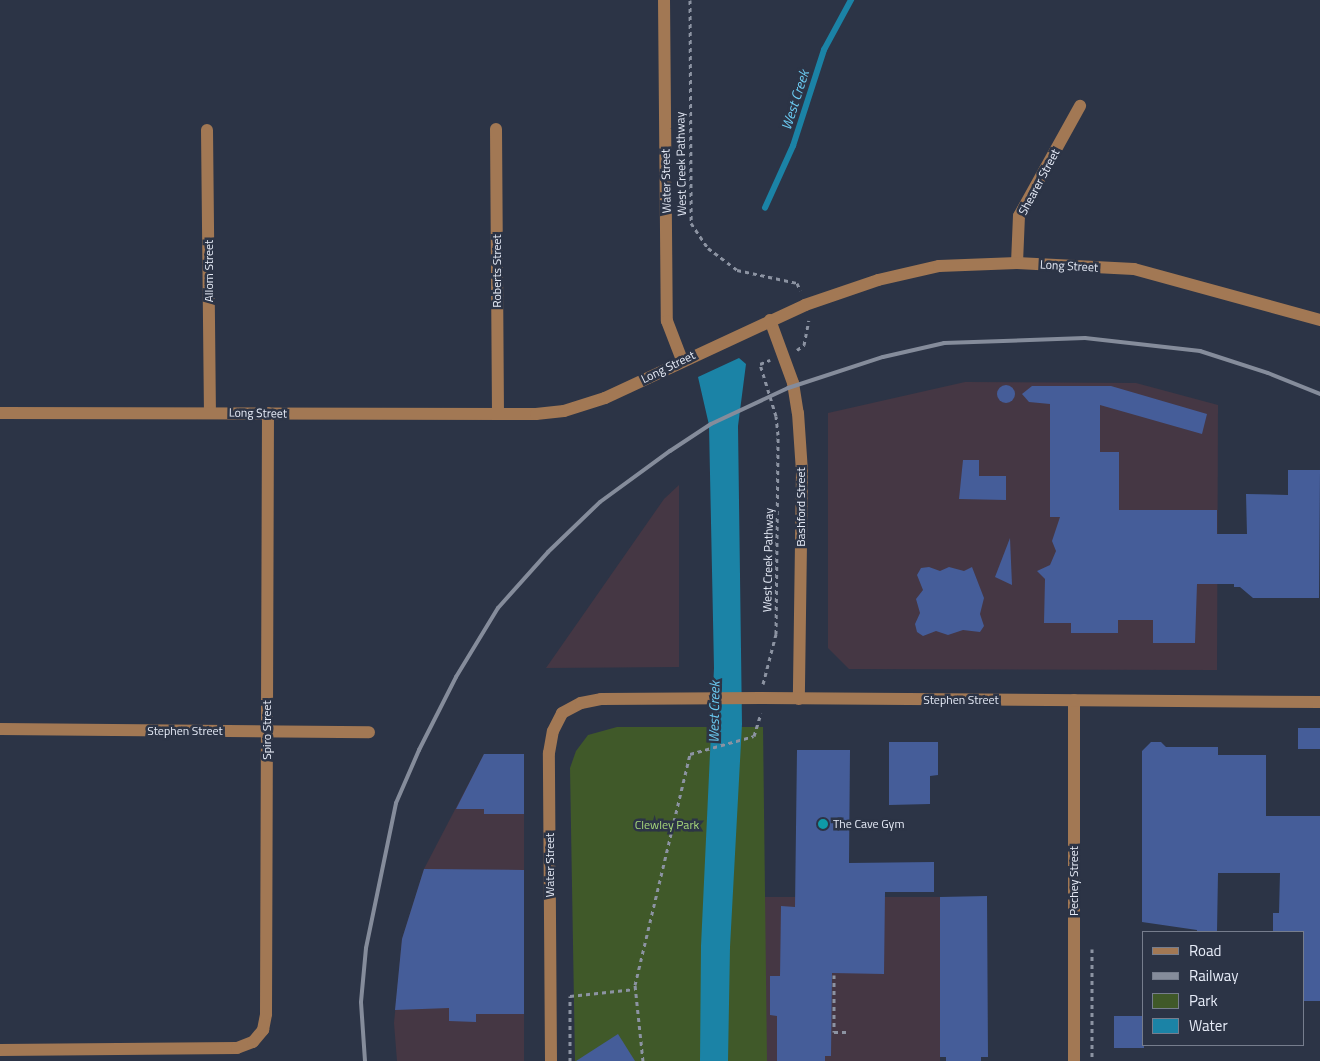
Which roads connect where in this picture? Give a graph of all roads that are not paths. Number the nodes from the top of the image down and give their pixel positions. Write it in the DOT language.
graph roads {
  1 [pos="664,0"];
  2 [pos="1080,106"];
  3 [pos="496,129"];
  4 [pos="208,130"];
  5 [pos="1017,263"];
  6 [pos="770,320"];
  7 [pos="1320,320"];
  8 [pos="682,360"];
  9 [pos="210,412"];
  10 [pos="0,413"];
  11 [pos="268,414"];
  12 [pos="498,414"];
  13 [pos="601,699"];
  14 [pos="799,699"];
  15 [pos="1074,700"];
  16 [pos="1320,702"];
  17 [pos="0,729"];
  18 [pos="267,731"];
  19 [pos="370,732"];
  20 [pos="0,1050"];
  21 [pos="551,1061"];
  22 [pos="1074,1061"];
  1 -- 8 [label="street, Water Street"];
  2 -- 5 [label="street, Shearer Street"];
  3 -- 12 [label="street, Roberts Street"];
  4 -- 9 [label="street, Allom Street"];
  5 -- 6 [label="street, Long Street"];
  5 -- 7 [label="street, Long Street"];
  6 -- 8 [label="street, Long Street"];
  6 -- 14 [label="street, Bashford Street"];
  8 -- 12 [label="street, Long Street"];
  9 -- 10 [label="street, Long Street"];
  9 -- 11 [label="street, Long Street"];
  11 -- 12 [label="street, Long Street"];
  11 -- 18 [label="street, Spiro Street"];
  13 -- 14 [label="street, Stephen Street"];
  13 -- 21 [label="street, Water Street"];
  14 -- 15 [label="street, Stephen Street"];
  15 -- 16 [label="street, Stephen Street"];
  15 -- 22 [label="street, Pechey Street"];
  17 -- 18 [label="street, Stephen Street"];
  18 -- 19 [label="street, Stephen Street"];
  18 -- 20 [label="street, Spiro Street"];
}
